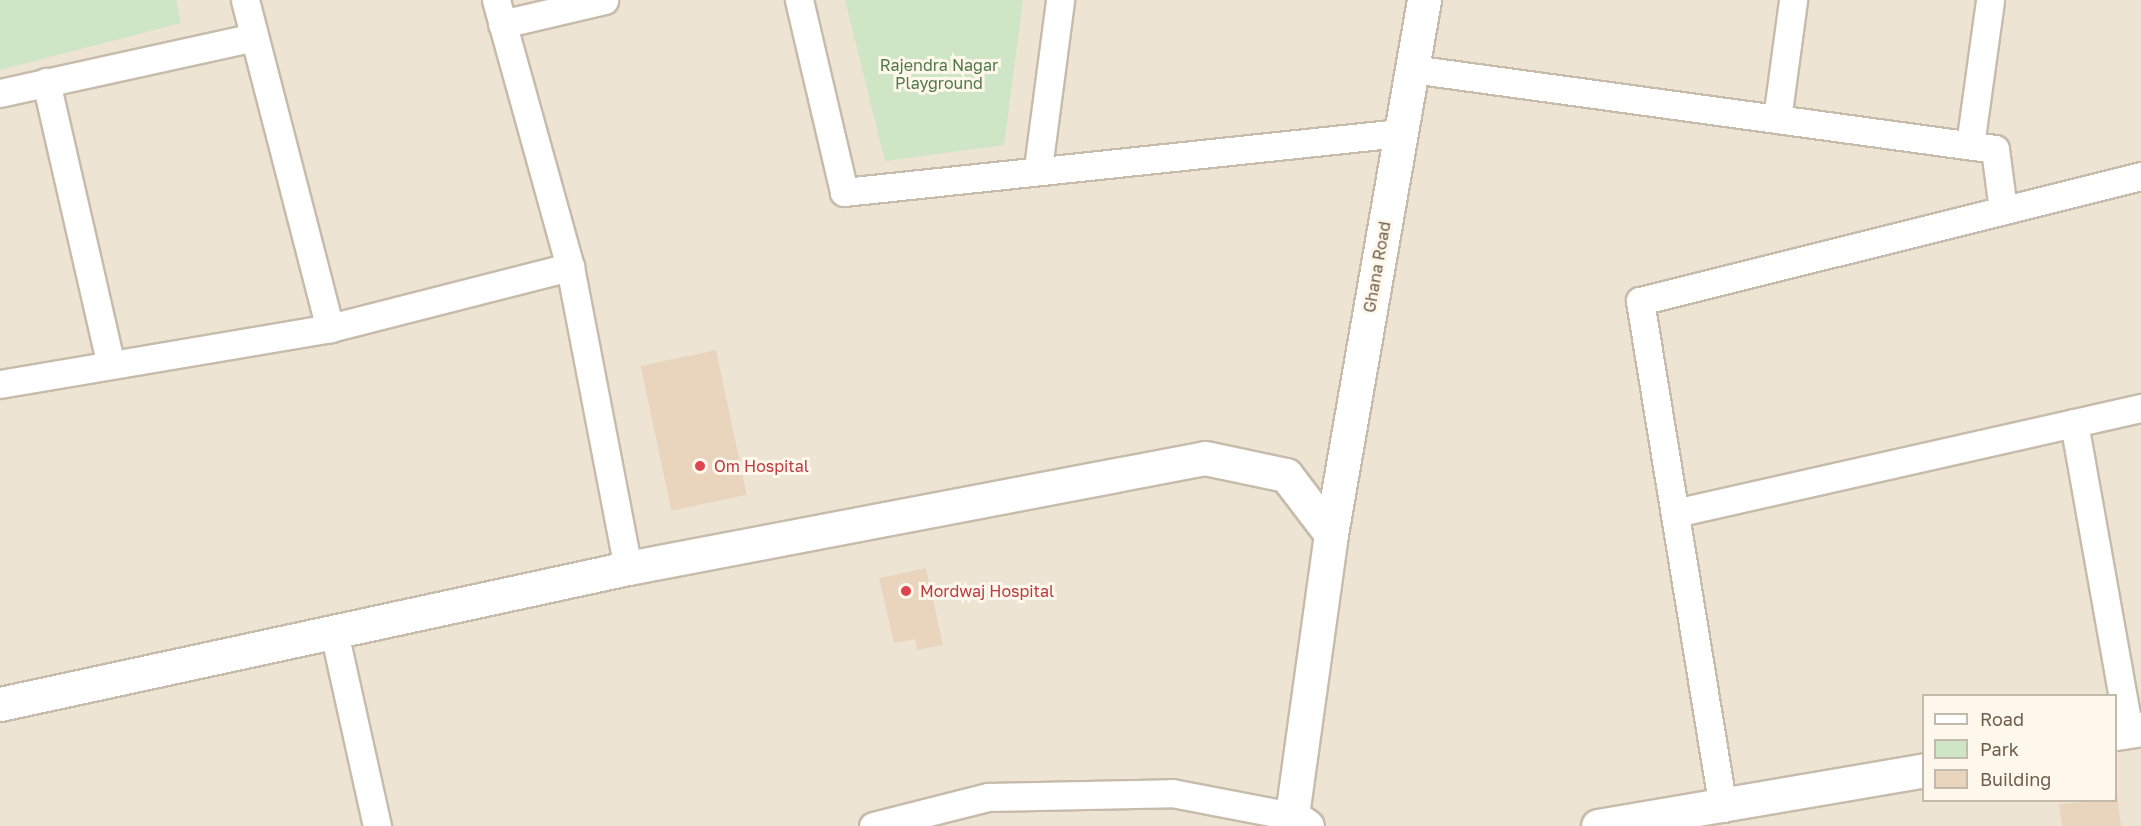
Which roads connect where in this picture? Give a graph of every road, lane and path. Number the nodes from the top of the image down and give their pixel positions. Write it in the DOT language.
graph roads {
  1 [pos="245,0"];
  2 [pos="604,0"];
  3 [pos="799,0"];
  4 [pos="1060,0"];
  5 [pos="1424,0"];
  6 [pos="1793,0"];
  7 [pos="1990,0"];
  8 [pos="499,12"];
  9 [pos="254,37"];
  10 [pos="1412,69"];
  11 [pos="46,82"];
  12 [pos="0,93"];
  13 [pos="1777,119"];
  14 [pos="1400,133"];
  15 [pos="1970,145"];
  16 [pos="1038,168"];
  17 [pos="2141,176"];
  18 [pos="2003,210"];
  19 [pos="570,267"];
  20 [pos="330,328"];
  21 [pos="111,365"];
  22 [pos="0,384"];
  23 [pos="2141,408"];
  24 [pos="2074,423"];
  25 [pos="1675,513"];
  26 [pos="1331,534"];
  27 [pos="628,568"];
  28 [pos="334,632"];
  29 [pos="0,704"];
  30 [pos="2128,731"];
  31 [pos="1922,770"];
  32 [pos="1723,808"];
  33 [pos="954,816"];
  34 [pos="1297,823"];
  35 [pos="377,826"];
  36 [pos="873,826"];
  37 [pos="1598,826"];
  1 -- 9 [label="street"];
  2 -- 8 [label="street"];
  3 -- 16 [label="street"];
  4 -- 16 [label="street"];
  5 -- 10 [label="street, Ghana Road"];
  6 -- 13 [label="street"];
  7 -- 15 [label="street"];
  8 -- 19 [label="street"];
  9 -- 11 [label="street"];
  9 -- 20 [label="street"];
  10 -- 13 [label="street"];
  10 -- 14 [label="street, Ghana Road"];
  11 -- 12 [label="street"];
  11 -- 21 [label="street"];
  13 -- 15 [label="street"];
  14 -- 16 [label="street"];
  14 -- 26 [label="street, Ghana Road"];
  15 -- 18 [label="street"];
  17 -- 18 [label="street"];
  18 -- 25 [label="street"];
  19 -- 20 [label="street"];
  19 -- 27 [label="street"];
  20 -- 21 [label="street"];
  21 -- 22 [label="street"];
  23 -- 24 [label="street"];
  24 -- 25 [label="street"];
  24 -- 30 [label="street"];
  25 -- 32 [label="street"];
  26 -- 27 [label="street"];
  26 -- 34 [label="street, Ghana Road"];
  27 -- 28 [label="street"];
  28 -- 29 [label="street"];
  28 -- 35 [label="street"];
  31 -- 32 [label="street"];
  32 -- 37 [label="street"];
  33 -- 34 [label="street"];
  33 -- 36 [label="street"];
}
